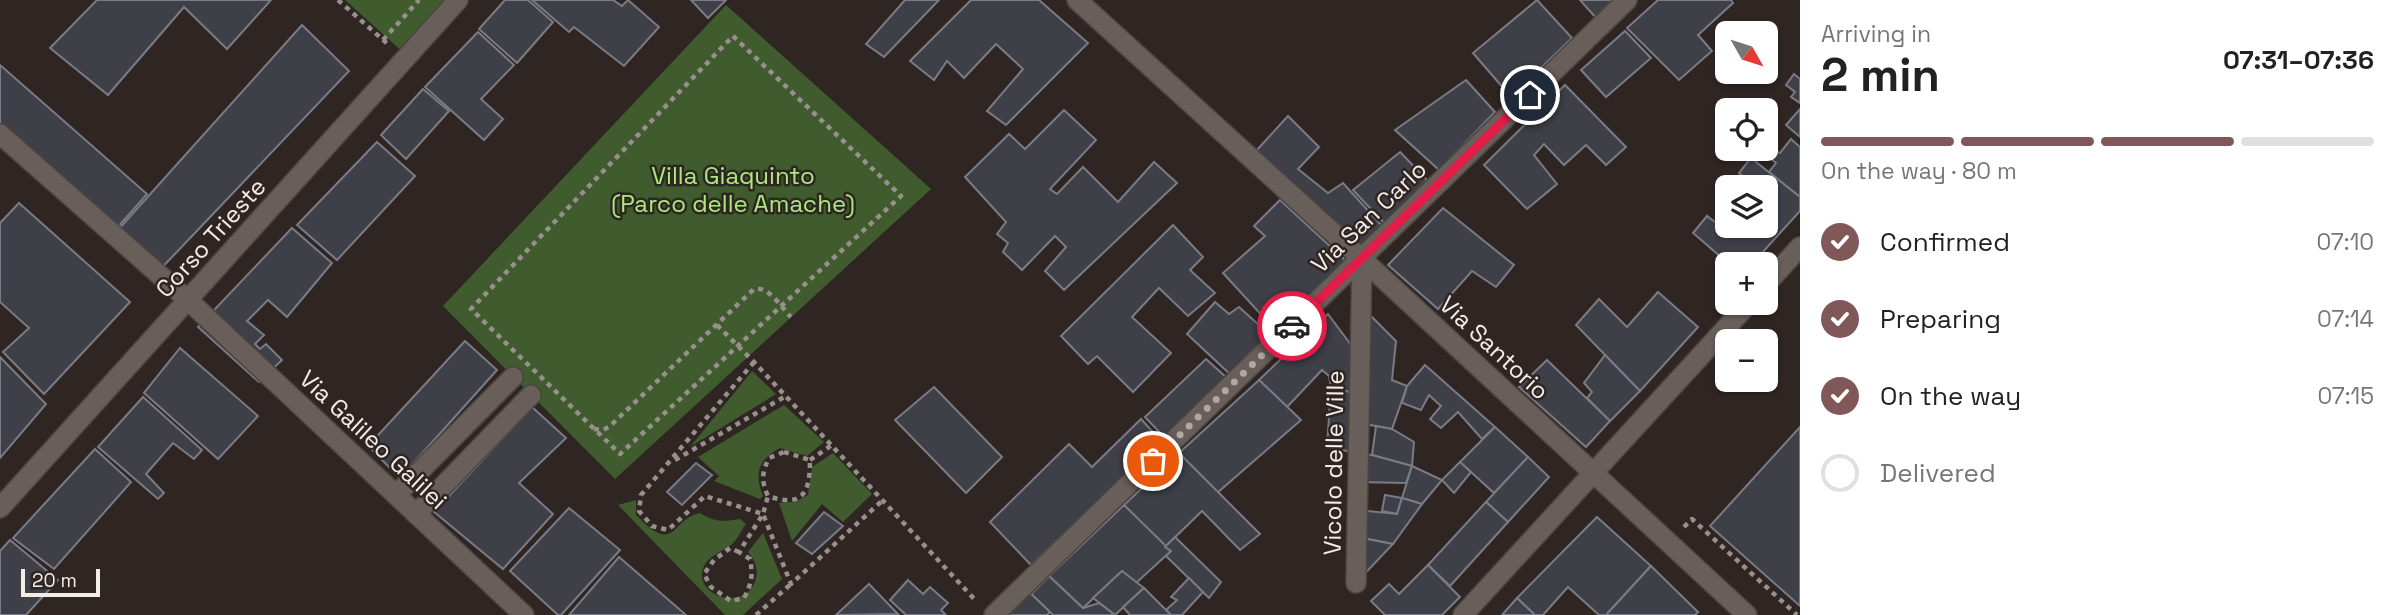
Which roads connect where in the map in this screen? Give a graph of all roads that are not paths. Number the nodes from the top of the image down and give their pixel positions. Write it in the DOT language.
graph roads {
  1 [pos="458,0"];
  2 [pos="1077,0"];
  3 [pos="1627,0"];
  4 [pos="0,134"];
  5 [pos="1800,247"];
  6 [pos="1362,259"];
  7 [pos="1778,271"];
  8 [pos="188,300"];
  9 [pos="1738,315"];
  10 [pos="513,377"];
  11 [pos="531,395"];
  12 [pos="1593,473"];
  13 [pos="396,495"];
  14 [pos="0,508"];
  15 [pos="416,514"];
  16 [pos="1356,583"];
  17 [pos="987,610"];
  18 [pos="524,615"];
  19 [pos="1463,615"];
  20 [pos="1747,615"];
  1 -- 8 [label="street, Corso Trieste"];
  2 -- 6 [label="street, Via Santorio"];
  3 -- 6 [label="street, Via San Carlo"];
  4 -- 8 [label="street, Via Galileo Galilei"];
  5 -- 7 [label="street"];
  6 -- 12 [label="street, Via Santorio"];
  6 -- 16 [label="street, Vicolo delle Ville"];
  6 -- 17 [label="street, Via San Carlo"];
  8 -- 13 [label="street, Via Galileo Galilei"];
  8 -- 14 [label="street, Corso Trieste"];
  9 -- 12 [label="street"];
  10 -- 13 [label="street"];
  11 -- 15 [label="street"];
  12 -- 19 [label="street"];
  12 -- 20 [label="street, Via Santorio"];
  13 -- 15 [label="street, Via Galileo Galilei"];
  15 -- 18 [label="street, Via Galileo Galilei"];
}
